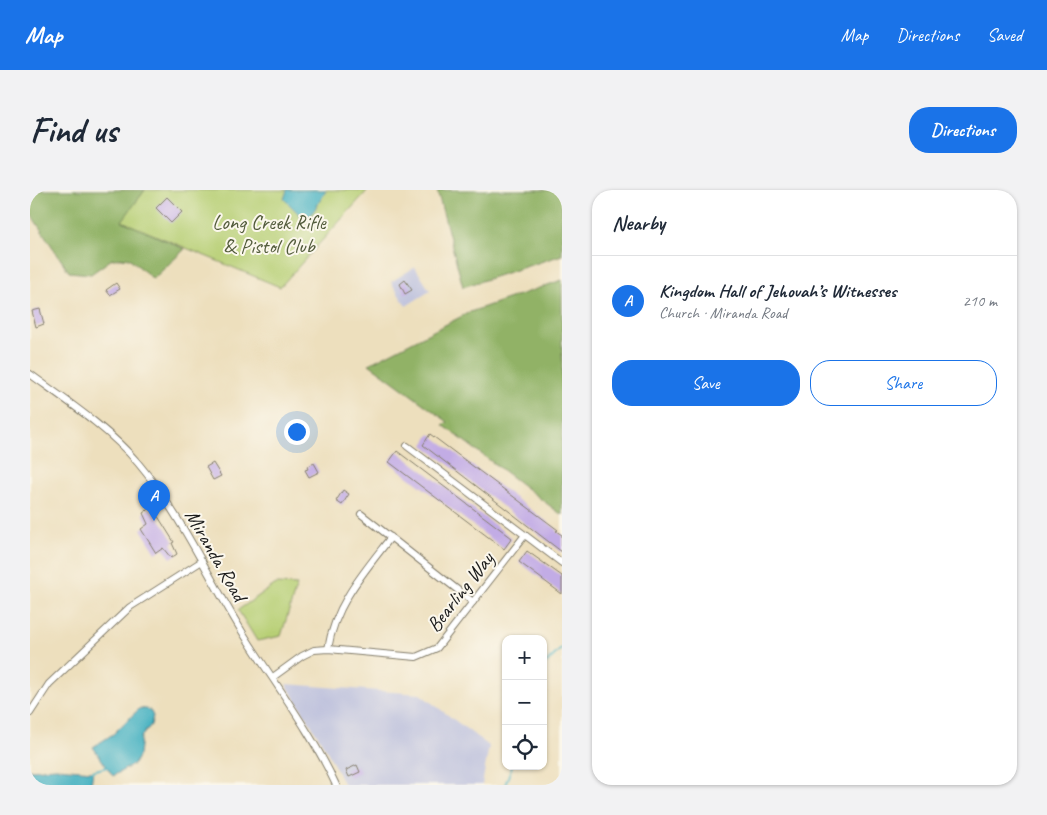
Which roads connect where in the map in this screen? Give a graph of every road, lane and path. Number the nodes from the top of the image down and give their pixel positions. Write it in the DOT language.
graph roads {
  1 [pos="30,374"];
  2 [pos="408,446"];
  3 [pos="361,514"];
  4 [pos="525,535"];
  5 [pos="392,538"];
  6 [pos="202,561"];
  7 [pos="562,563"];
  8 [pos="473,602"];
  9 [pos="328,649"];
  10 [pos="272,677"];
  11 [pos="30,713"];
  12 [pos="336,785"];
  1 -- 6 [label="street, Miranda Road"];
  2 -- 4 [label="street"];
  3 -- 5 [label="street"];
  4 -- 7 [label="street"];
  4 -- 8 [label="street, Bearling Way"];
  5 -- 8 [label="street"];
  5 -- 9 [label="street"];
  6 -- 10 [label="street, Miranda Road"];
  6 -- 11 [label="street"];
  8 -- 9 [label="street, Bearling Way"];
  9 -- 10 [label="street, Bearling Way"];
  10 -- 12 [label="street, Miranda Road"];
}
